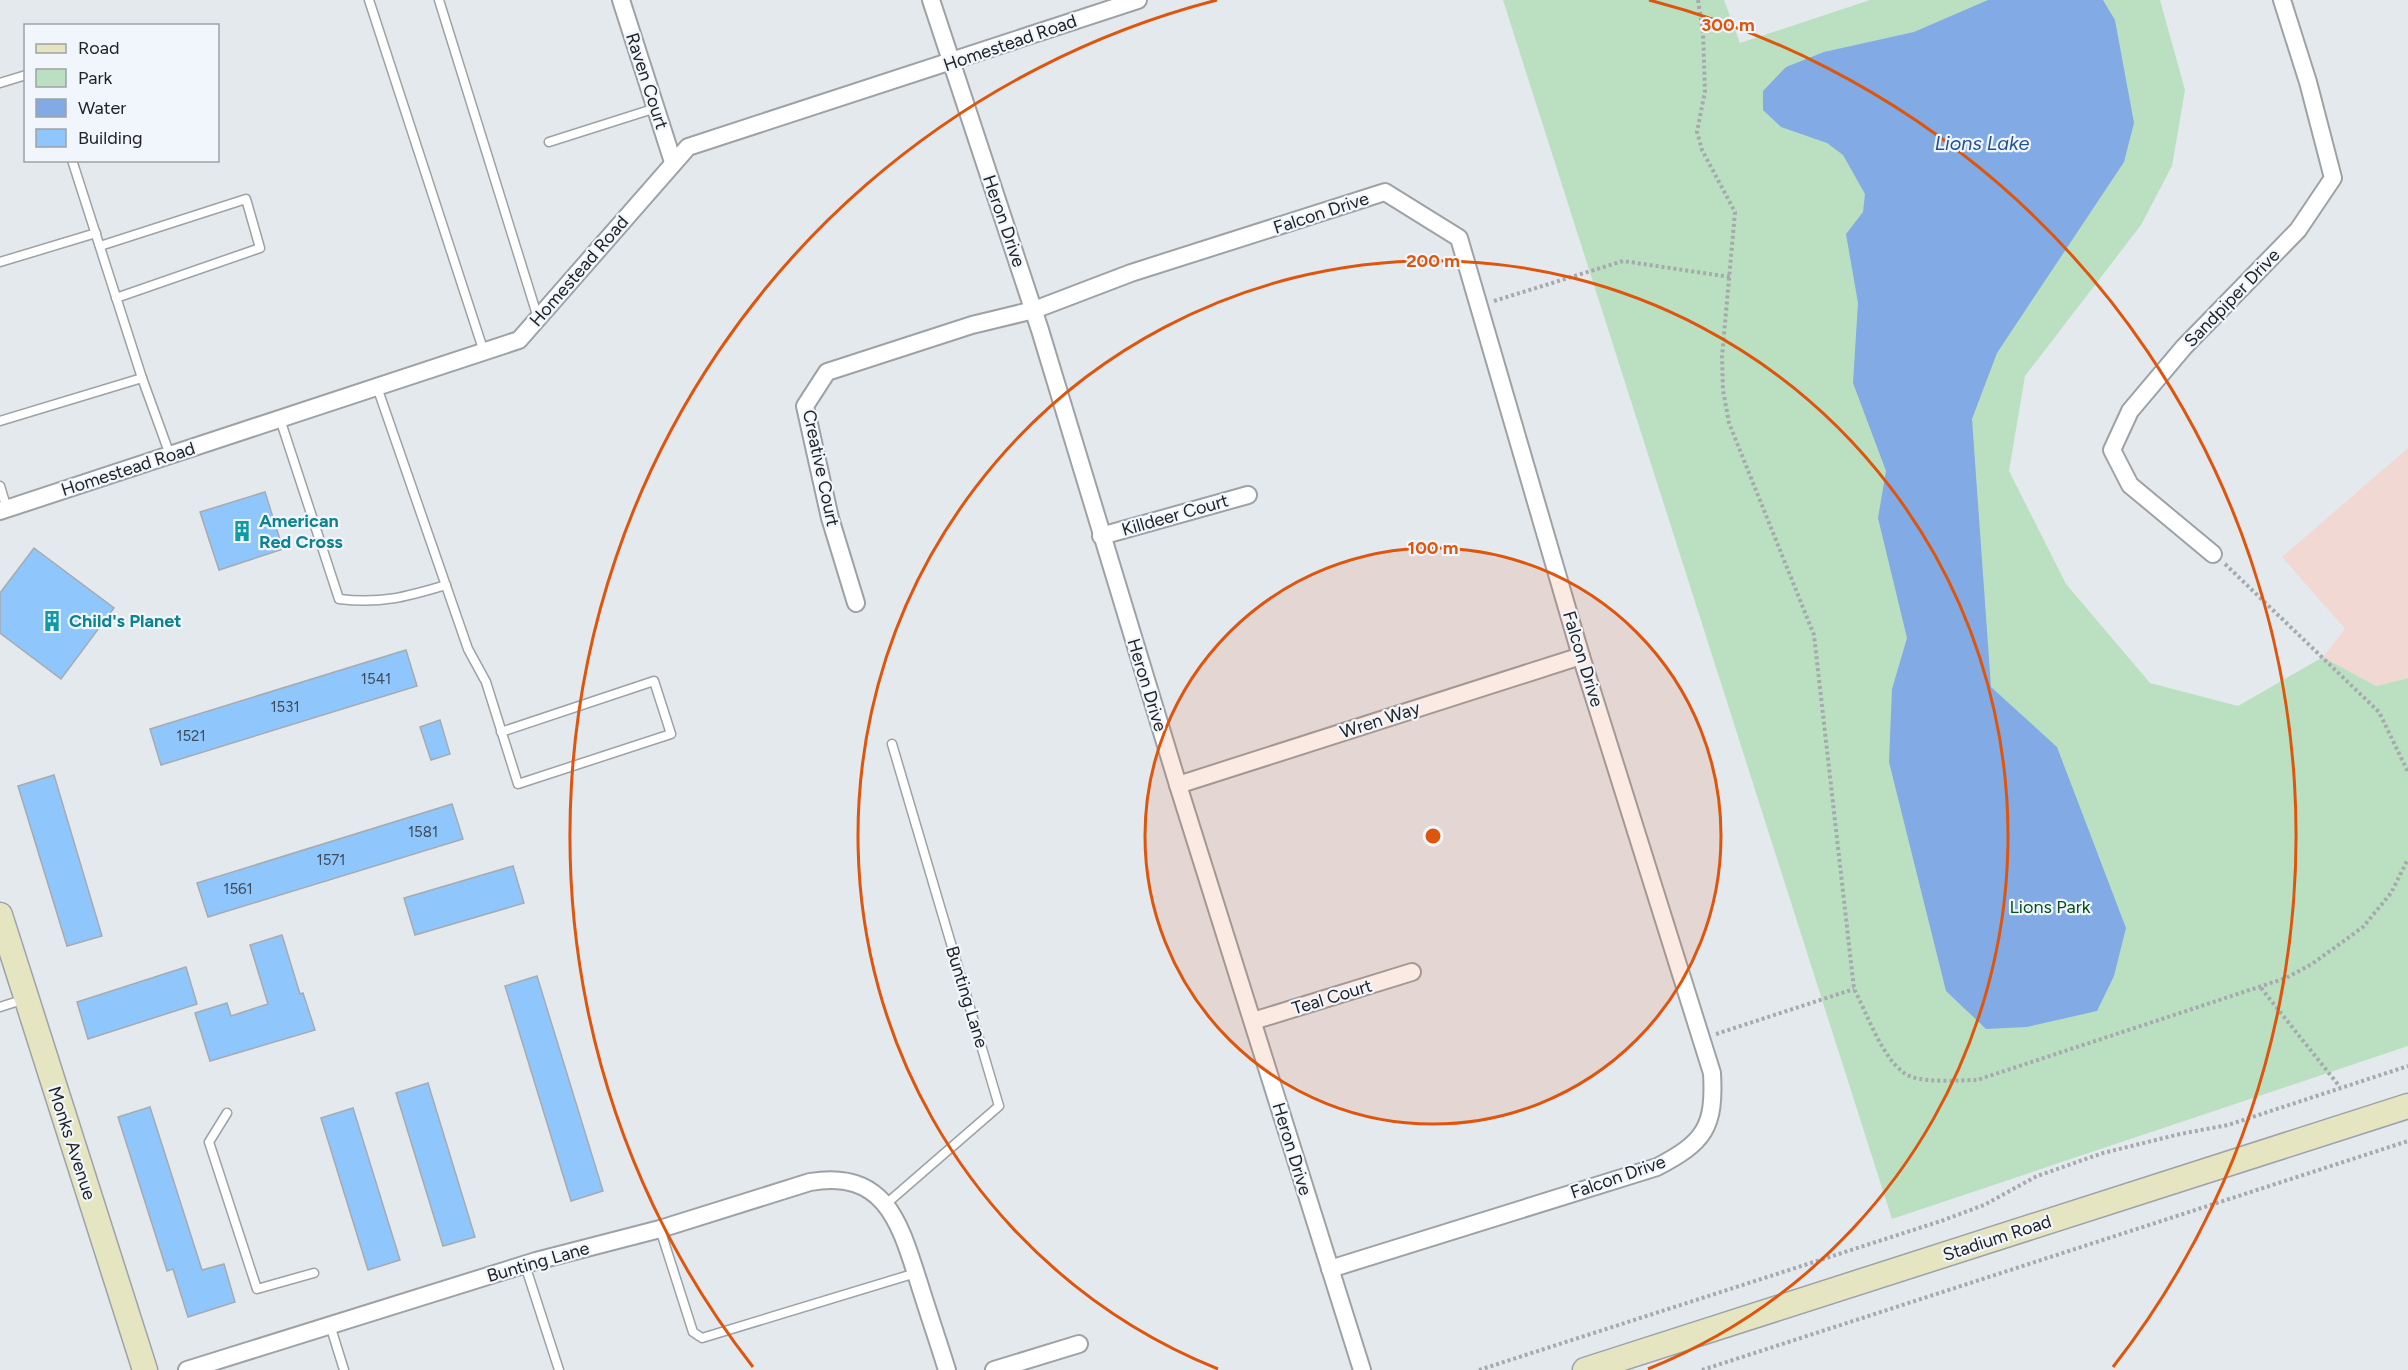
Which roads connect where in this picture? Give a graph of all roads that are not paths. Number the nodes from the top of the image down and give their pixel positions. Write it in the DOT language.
graph roads {
  1 [pos="369,0"];
  2 [pos="440,0"];
  3 [pos="621,0"];
  4 [pos="931,0"];
  5 [pos="1138,0"];
  6 [pos="2282,0"];
  7 [pos="951,63"];
  8 [pos="24,76"];
  9 [pos="0,83"];
  10 [pos="656,108"];
  11 [pos="549,142"];
  12 [pos="73,162"];
  13 [pos="673,162"];
  14 [pos="96,233"];
  15 [pos="100,246"];
  16 [pos="0,262"];
  17 [pos="116,298"];
  18 [pos="1034,310"];
  19 [pos="538,319"];
  20 [pos="484,352"];
  21 [pos="142,378"];
  22 [pos="377,387"];
  23 [pos="280,419"];
  24 [pos="0,422"];
  25 [pos="170,455"];
  26 [pos="0,486"];
  27 [pos="1248,495"];
  28 [pos="3,510"];
  29 [pos="1101,536"];
  30 [pos="2213,554"];
  31 [pos="446,585"];
  32 [pos="856,603"];
  33 [pos="1581,656"];
  34 [pos="501,732"];
  35 [pos="892,744"];
  36 [pos="1178,784"];
  37 [pos="0,915"];
  38 [pos="6,952"];
  39 [pos="1412,972"];
  40 [pos="26,999"];
  41 [pos="0,1007"];
  42 [pos="1252,1021"];
  43 [pos="2408,1106"];
  44 [pos="227,1113"];
  45 [pos="886,1204"];
  46 [pos="660,1229"];
  47 [pos="525,1265"];
  48 [pos="1330,1269"];
  49 [pos="314,1273"];
  50 [pos="916,1273"];
  51 [pos="330,1325"];
  52 [pos="1079,1344"];
  53 [pos="217,1366"];
  54 [pos="145,1370"];
  55 [pos="187,1370"];
  56 [pos="344,1370"];
  57 [pos="559,1370"];
  58 [pos="947,1370"];
  59 [pos="994,1370"];
  60 [pos="1362,1370"];
  61 [pos="1585,1370"];
  1 -- 20 [label="lane"];
  2 -- 19 [label="lane"];
  3 -- 10 [label="street, Raven Court"];
  4 -- 7 [label="street, Heron Drive"];
  5 -- 7 [label="street, Homestead Road"];
  6 -- 30 [label="street, Sandpiper Drive"];
  7 -- 13 [label="street, Homestead Road"];
  7 -- 18 [label="street, Heron Drive"];
  8 -- 9 [label="lane"];
  10 -- 11 [label="lane"];
  10 -- 13 [label="street, Raven Court"];
  12 -- 14 [label="lane"];
  13 -- 19 [label="street, Homestead Road"];
  14 -- 15 [label="lane"];
  14 -- 16 [label="lane"];
  15 -- 17 [label="lane"];
  15 -- 17 [label="lane"];
  17 -- 21 [label="lane"];
  18 -- 29 [label="street, Heron Drive"];
  18 -- 32 [label="street, Creative Court"];
  18 -- 33 [label="street, Falcon Drive"];
  19 -- 20 [label="street, Homestead Road"];
  20 -- 22 [label="street, Homestead Road"];
  21 -- 24 [label="lane"];
  21 -- 25 [label="lane"];
  22 -- 23 [label="street, Homestead Road"];
  22 -- 31 [label="lane"];
  23 -- 25 [label="street, Homestead Road"];
  23 -- 31 [label="lane"];
  25 -- 28 [label="street, Homestead Road"];
  26 -- 28 [label="lane"];
  27 -- 29 [label="street, Killdeer Court"];
  29 -- 36 [label="street, Heron Drive"];
  31 -- 34 [label="lane"];
  33 -- 36 [label="street, Wren Way"];
  33 -- 48 [label="street, Falcon Drive"];
  34 -- 34 [label="lane"];
  35 -- 45 [label="lane, Bunting Lane"];
  36 -- 42 [label="street, Heron Drive"];
  37 -- 38 [label="street, Monks Avenue"];
  38 -- 40 [label="street, Monks Avenue"];
  39 -- 42 [label="street, Teal Court"];
  40 -- 41 [label="lane"];
  40 -- 54 [label="street, Monks Avenue"];
  42 -- 48 [label="street, Heron Drive"];
  43 -- 61 [label="street, Stadium Road"];
  44 -- 49 [label="lane"];
  45 -- 46 [label="street, Bunting Lane"];
  45 -- 50 [label="street, Bunting Lane"];
  46 -- 47 [label="street, Bunting Lane"];
  46 -- 50 [label="lane"];
  47 -- 51 [label="street, Bunting Lane"];
  47 -- 57 [label="lane"];
  48 -- 60 [label="street, Heron Drive"];
  50 -- 58 [label="street, Bunting Lane"];
  51 -- 53 [label="street, Bunting Lane"];
  51 -- 56 [label="lane"];
  52 -- 59 [label="street"];
  53 -- 55 [label="street, Bunting Lane"];
}
